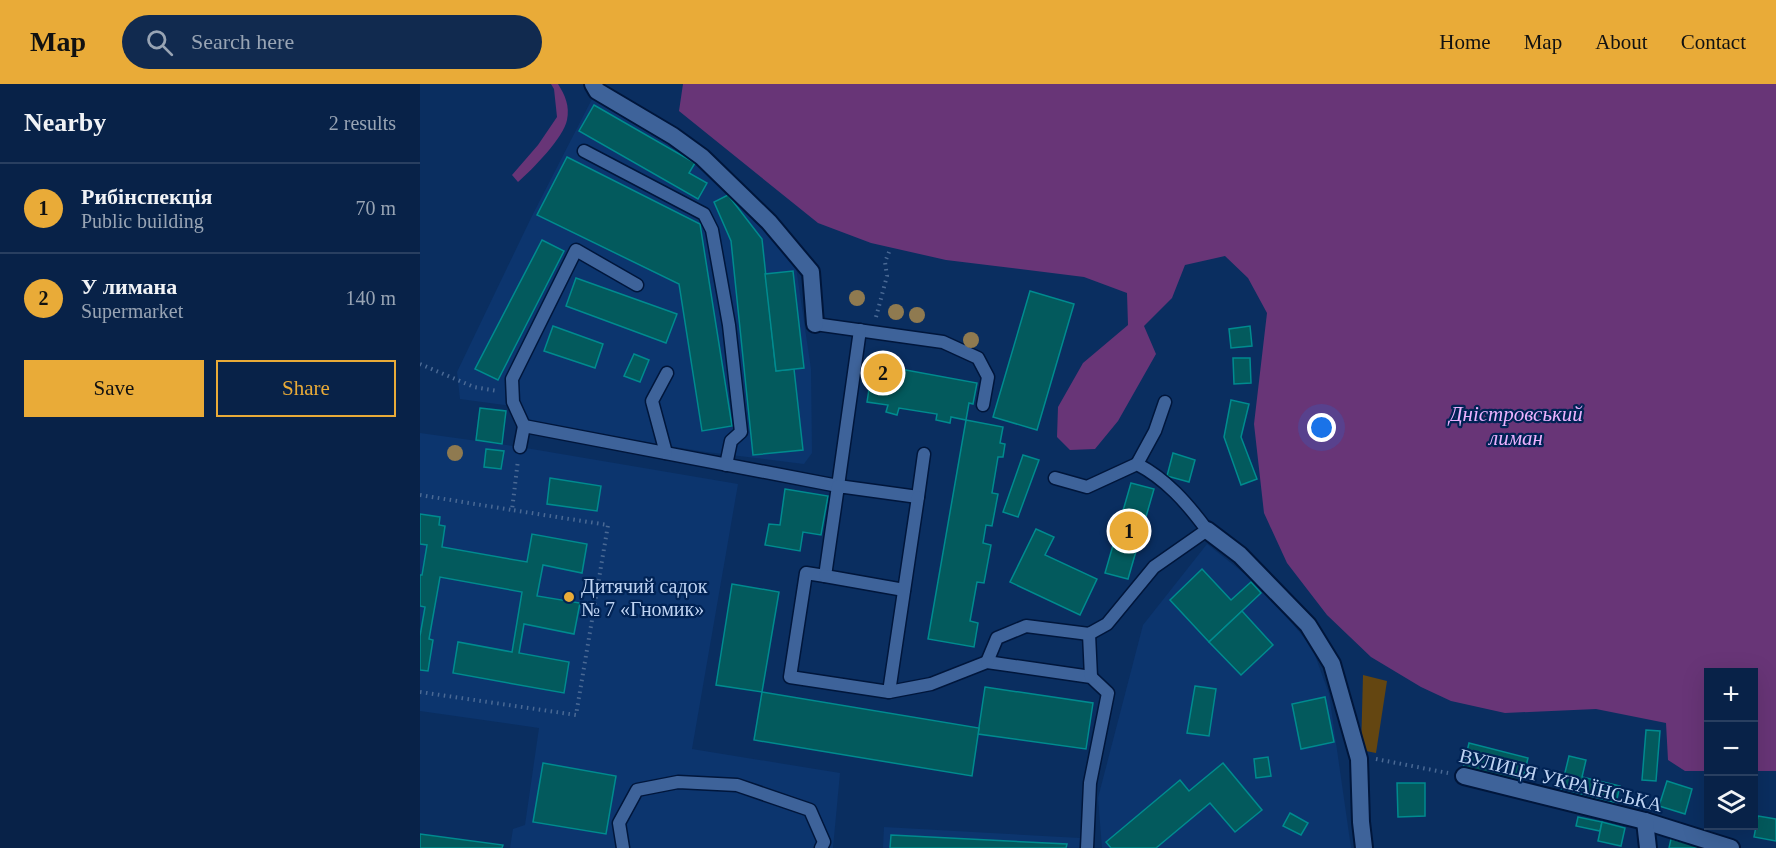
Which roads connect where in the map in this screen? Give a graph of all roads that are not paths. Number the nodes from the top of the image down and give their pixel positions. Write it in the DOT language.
graph roads {
  1 [pos="593,84"];
  2 [pos="584,152"];
  3 [pos="637,285"];
  4 [pos="815,324"];
  5 [pos="865,331"];
  6 [pos="667,373"];
  7 [pos="1165,402"];
  8 [pos="983,405"];
  9 [pos="524,426"];
  10 [pos="520,447"];
  11 [pos="666,453"];
  12 [pos="924,454"];
  13 [pos="1137,464"];
  14 [pos="726,465"];
  15 [pos="1055,478"];
  16 [pos="838,486"];
  17 [pos="918,497"];
  18 [pos="1207,530"];
  19 [pos="825,576"];
  20 [pos="904,590"];
  21 [pos="1089,634"];
  22 [pos="987,662"];
  23 [pos="1091,677"];
  24 [pos="889,692"];
  25 [pos="1464,776"];
  26 [pos="1645,821"];
  27 [pos="623,848"];
  28 [pos="821,848"];
  29 [pos="1087,848"];
  30 [pos="1364,848"];
  31 [pos="1648,848"];
  32 [pos="1731,848"];
  1 -- 4 [label="street"];
  2 -- 14 [label="lane"];
  3 -- 9 [label="lane"];
  4 -- 5 [label="lane"];
  5 -- 8 [label="lane"];
  5 -- 16 [label="lane"];
  6 -- 11 [label="lane"];
  7 -- 13 [label="lane"];
  9 -- 10 [label="lane"];
  9 -- 11 [label="lane"];
  11 -- 14 [label="lane"];
  12 -- 17 [label="lane"];
  13 -- 15 [label="lane"];
  13 -- 18 [label="lane"];
  14 -- 16 [label="lane"];
  16 -- 17 [label="lane"];
  16 -- 19 [label="lane"];
  17 -- 20 [label="lane"];
  18 -- 21 [label="lane"];
  18 -- 30 [label="street"];
  19 -- 20 [label="lane"];
  19 -- 24 [label="lane"];
  20 -- 24 [label="lane"];
  21 -- 22 [label="lane"];
  21 -- 23 [label="lane"];
  22 -- 23 [label="lane"];
  22 -- 24 [label="lane"];
  23 -- 29 [label="lane"];
  25 -- 26 [label="street, ВУЛИЦЯ УКРАЇНСЬКА"];
  26 -- 31 [label="street"];
  26 -- 32 [label="street, ВУЛИЦЯ УКРАЇНСЬКА"];
  27 -- 28 [label="lane"];
}
